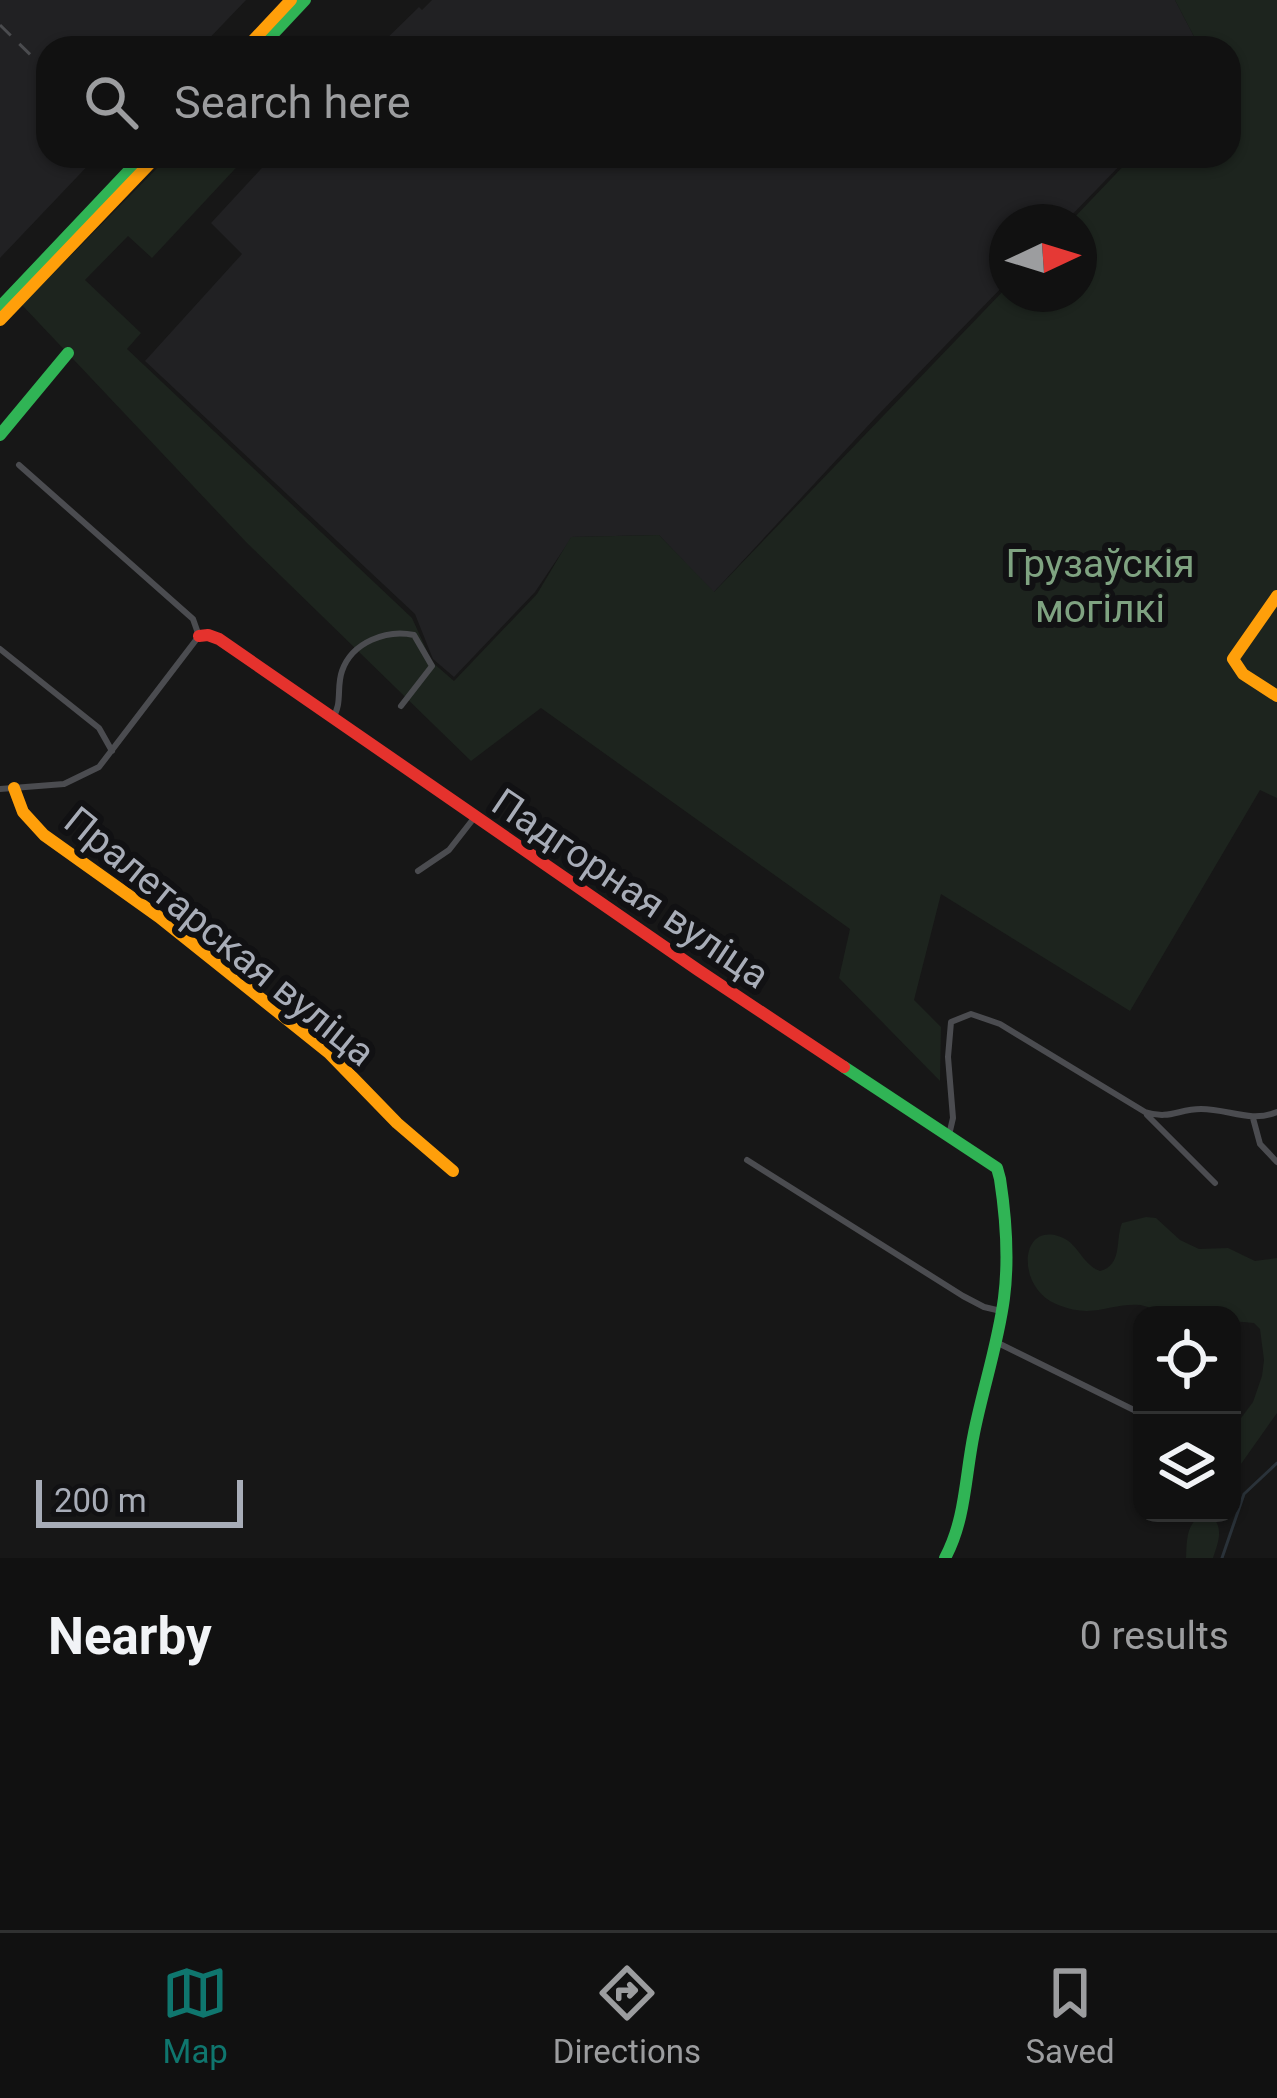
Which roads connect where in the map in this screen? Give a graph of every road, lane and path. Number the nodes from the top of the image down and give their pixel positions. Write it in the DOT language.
graph roads {
  1 [pos="291,0"];
  2 [pos="305,0"];
  3 [pos="257,36"];
  4 [pos="271,36"];
  5 [pos="132,168"];
  6 [pos="146,168"];
  7 [pos="0,308"];
  8 [pos="0,320"];
  9 [pos="68,353"];
  10 [pos="0,435"];
  11 [pos="19,465"];
  12 [pos="1277,596"];
  13 [pos="199,636"];
  14 [pos="0,649"];
  15 [pos="1277,695"];
  16 [pos="401,706"];
  17 [pos="332,718"];
  18 [pos="99,728"];
  19 [pos="117,745"];
  20 [pos="7,789"];
  21 [pos="475,818"];
  22 [pos="418,871"];
  23 [pos="1145,1112"];
  24 [pos="1277,1112"];
  25 [pos="1252,1118"];
  26 [pos="949,1135"];
  27 [pos="747,1160"];
  28 [pos="1277,1162"];
  29 [pos="453,1172"];
  30 [pos="1215,1183"];
  31 [pos="1000,1311"];
  32 [pos="996,1342"];
  33 [pos="1133,1410"];
  34 [pos="944,1558"];
  1 -- 3 [label="street"];
  2 -- 4 [label="street"];
  5 -- 7 [label="street"];
  6 -- 8 [label="street"];
  9 -- 10 [label="street"];
  11 -- 13 [label="street"];
  12 -- 15 [label="street"];
  13 -- 17 [label="street, Падгорная вуліца"];
  13 -- 19 [label="street"];
  14 -- 18 [label="street"];
  16 -- 17 [label="street"];
  17 -- 21 [label="street, Падгорная вуліца"];
  18 -- 19 [label="street"];
  18 -- 19 [label="street"];
  19 -- 20 [label="street, Пралетарская вуліца"];
  20 -- 29 [label="street, Пралетарская вуліца"];
  21 -- 22 [label="street"];
  21 -- 26 [label="street, Падгорная вуліца"];
  23 -- 25 [label="street"];
  23 -- 26 [label="street"];
  23 -- 30 [label="street"];
  24 -- 25 [label="street"];
  25 -- 28 [label="street"];
  26 -- 31 [label="street, Падгорная вуліца"];
  27 -- 31 [label="street"];
  31 -- 32 [label="street, Падгорная вуліца"];
  32 -- 33 [label="street"];
  32 -- 34 [label="street, Падгорная вуліца"];
}
